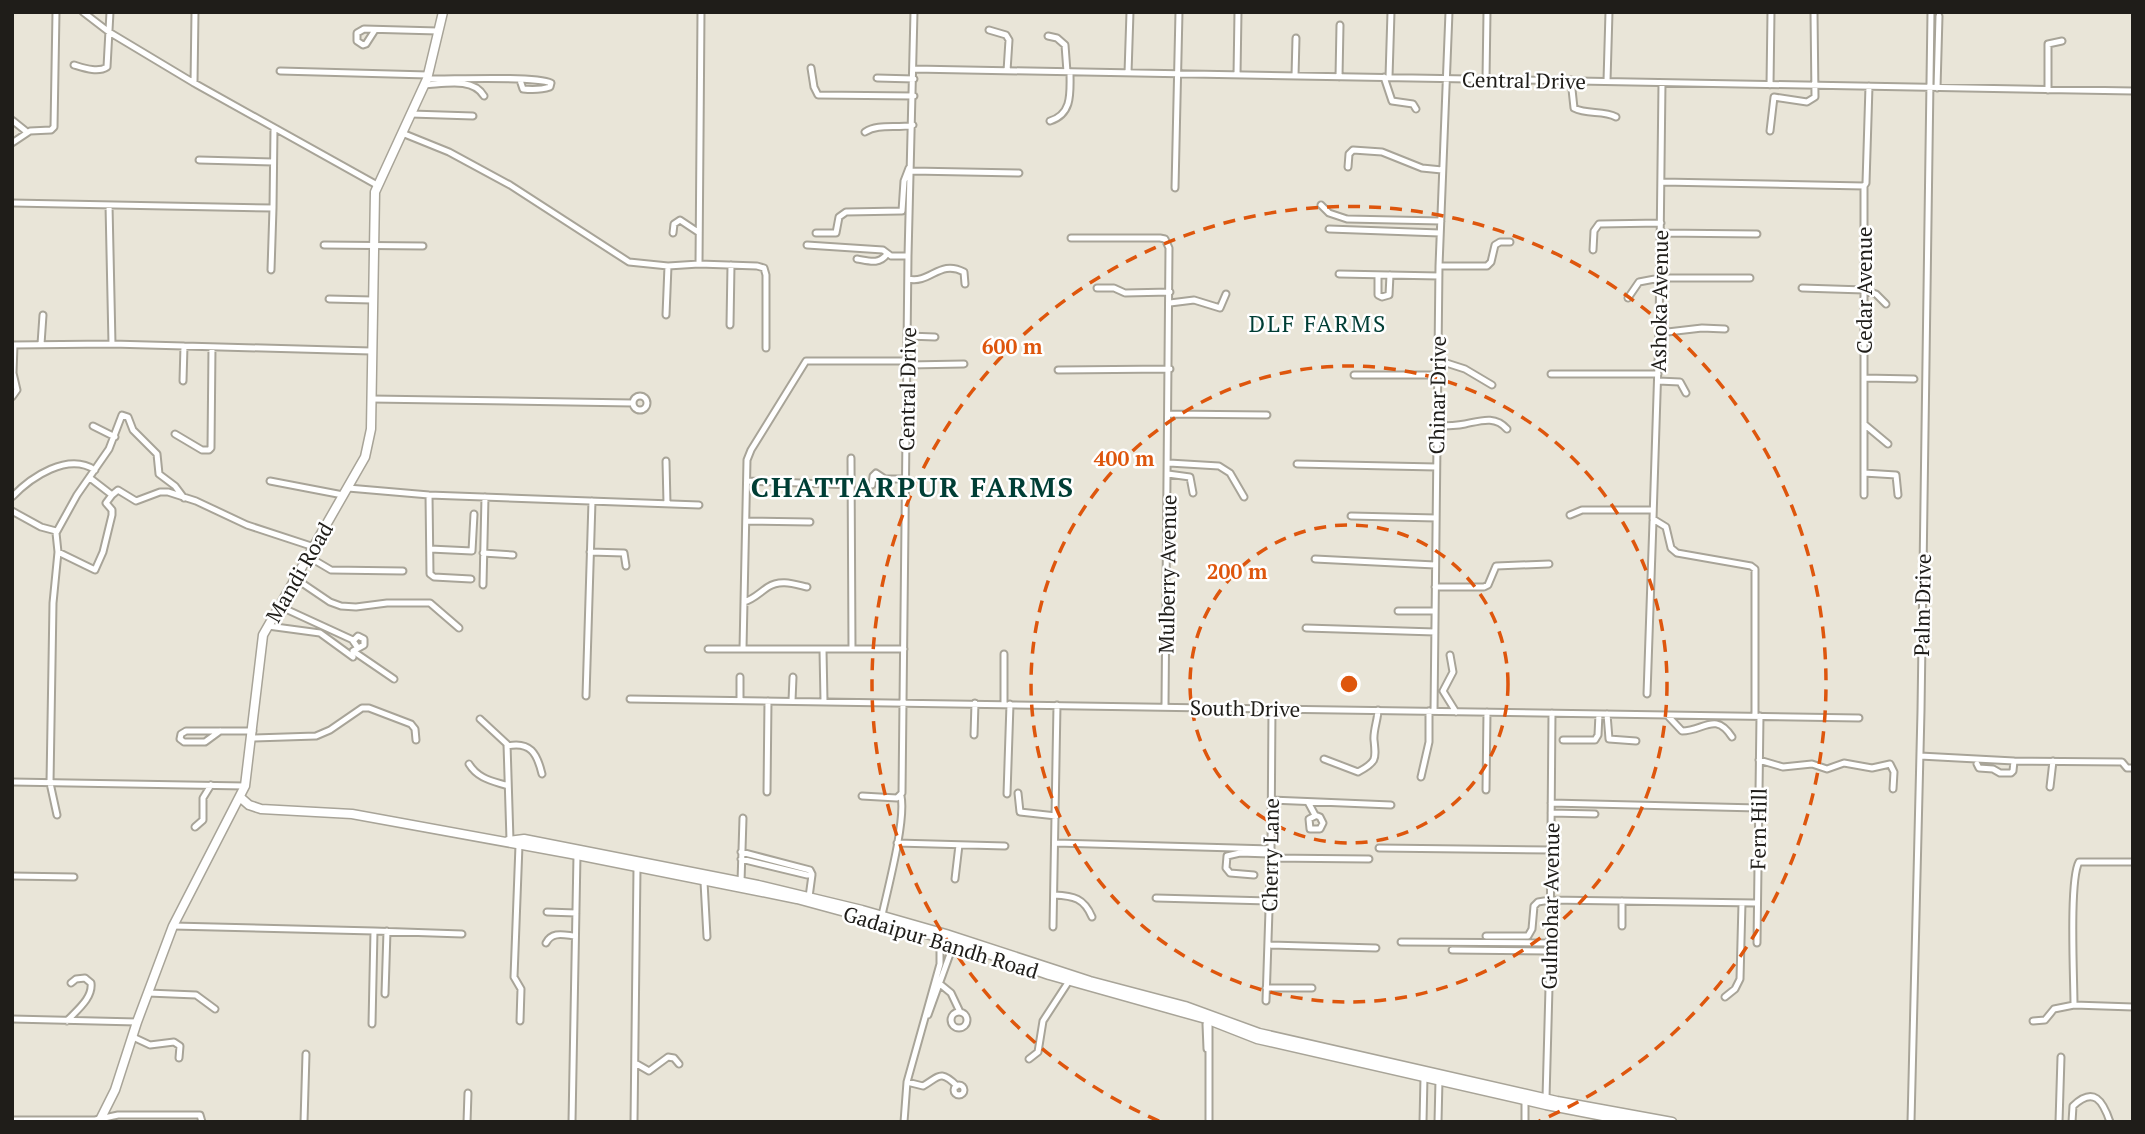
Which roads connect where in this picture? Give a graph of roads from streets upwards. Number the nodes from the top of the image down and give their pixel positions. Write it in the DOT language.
graph roads {
  1 [pos="56,12"];
  2 [pos="83,12"];
  3 [pos="110,12"];
  4 [pos="195,12"];
  5 [pos="443,12"];
  6 [pos="701,12"];
  7 [pos="914,12"];
  8 [pos="1130,12"];
  9 [pos="1179,12"];
  10 [pos="1238,12"];
  11 [pos="1391,12"];
  12 [pos="1449,12"];
  13 [pos="1487,12"];
  14 [pos="1609,12"];
  15 [pos="1771,12"];
  16 [pos="1814,12"];
  17 [pos="1931,12"];
  18 [pos="1940,16"];
  19 [pos="1339,25"];
  20 [pos="375,30"];
  21 [pos="989,30"];
  22 [pos="438,31"];
  23 [pos="109,32"];
  24 [pos="1048,36"];
  25 [pos="1296,38"];
  26 [pos="2062,41"];
  27 [pos="74,65"];
  28 [pos="811,68"];
  29 [pos="914,69"];
  30 [pos="280,71"];
  31 [pos="1007,71"];
  32 [pos="1068,72"];
  33 [pos="1128,73"];
  34 [pos="1177,74"];
  35 [pos="1237,75"];
  36 [pos="1295,76"];
  37 [pos="1339,77"];
  38 [pos="1386,77"];
  39 [pos="877,78"];
  40 [pos="1447,78"];
  41 [pos="427,79"];
  42 [pos="914,79"];
  43 [pos="1486,79"];
  44 [pos="520,80"];
  45 [pos="1570,80"];
  46 [pos="1607,81"];
  47 [pos="194,83"];
  48 [pos="1662,83"];
  49 [pos="1770,85"];
  50 [pos="1816,85"];
  51 [pos="1869,86"];
  52 [pos="1929,88"];
  53 [pos="1937,88"];
  54 [pos="2048,90"];
  55 [pos="2133,91"];
  56 [pos="484,96"];
  57 [pos="914,96"];
  58 [pos="1416,109"];
  59 [pos="411,114"];
  60 [pos="473,116"];
  61 [pos="1616,117"];
  62 [pos="12,120"];
  63 [pos="1050,121"];
  64 [pos="913,125"];
  65 [pos="274,129"];
  66 [pos="1770,131"];
  67 [pos="27,132"];
  68 [pos="865,132"];
  69 [pos="402,133"];
  70 [pos="12,142"];
  71 [pos="912,159"];
  72 [pos="199,160"];
  73 [pos="274,162"];
  74 [pos="1348,167"];
  75 [pos="1442,170"];
  76 [pos="912,171"];
  77 [pos="1019,173"];
  78 [pos="1662,181"];
  79 [pos="377,185"];
  80 [pos="1864,186"];
  81 [pos="1175,188"];
  82 [pos="12,203"];
  83 [pos="109,205"];
  84 [pos="1321,205"];
  85 [pos="273,208"];
  86 [pos="1441,221"];
  87 [pos="1661,223"];
  88 [pos="1329,229"];
  89 [pos="698,232"];
  90 [pos="673,233"];
  91 [pos="816,233"];
  92 [pos="1440,233"];
  93 [pos="1661,233"];
  94 [pos="1758,234"];
  95 [pos="1071,238"];
  96 [pos="1510,242"];
  97 [pos="324,245"];
  98 [pos="807,245"];
  99 [pos="373,246"];
  100 [pos="423,246"];
  101 [pos="1593,250"];
  102 [pos="887,254"];
  103 [pos="908,256"];
  104 [pos="857,259"];
  105 [pos="699,264"];
  106 [pos="731,265"];
  107 [pos="668,266"];
  108 [pos="1439,266"];
  109 [pos="271,270"];
  110 [pos="1339,274"];
  111 [pos="1378,275"];
  112 [pos="1390,275"];
  113 [pos="1439,276"];
  114 [pos="1660,278"];
  115 [pos="1750,278"];
  116 [pos="908,279"];
  117 [pos="965,284"];
  118 [pos="1097,288"];
  119 [pos="1802,288"];
  120 [pos="1864,290"];
  121 [pos="1170,292"];
  122 [pos="1226,294"];
  123 [pos="1628,298"];
  124 [pos="329,299"];
  125 [pos="372,300"];
  126 [pos="1170,303"];
  127 [pos="1886,304"];
  128 [pos="43,315"];
  129 [pos="666,315"];
  130 [pos="730,325"];
  131 [pos="1725,329"];
  132 [pos="1659,334"];
  133 [pos="908,337"];
  134 [pos="935,337"];
  135 [pos="41,344"];
  136 [pos="111,344"];
  137 [pos="13,345"];
  138 [pos="184,346"];
  139 [pos="212,347"];
  140 [pos="766,348"];
  141 [pos="371,351"];
  142 [pos="1437,360"];
  143 [pos="908,363"];
  144 [pos="964,364"];
  145 [pos="1170,369"];
  146 [pos="1058,370"];
  147 [pos="1551,374"];
  148 [pos="1354,375"];
  149 [pos="1437,375"];
  150 [pos="1658,377"];
  151 [pos="1864,378"];
  152 [pos="1914,379"];
  153 [pos="183,381"];
  154 [pos="1492,385"];
  155 [pos="1686,393"];
  156 [pos="12,397"];
  157 [pos="371,399"];
  158 [pos="633,403"];
  159 [pos="1169,414"];
  160 [pos="1266,415"];
  161 [pos="1864,424"];
  162 [pos="93,426"];
  163 [pos="1436,426"];
  164 [pos="1507,429"];
  165 [pos="175,434"];
  166 [pos="115,437"];
  167 [pos="1888,444"];
  168 [pos="851,458"];
  169 [pos="666,461"];
  170 [pos="1169,463"];
  171 [pos="1297,464"];
  172 [pos="1436,467"];
  173 [pos="95,470"];
  174 [pos="1864,473"];
  175 [pos="1168,474"];
  176 [pos="90,478"];
  177 [pos="906,480"];
  178 [pos="270,481"];
  179 [pos="747,481"];
  180 [pos="851,485"];
  181 [pos="872,485"];
  182 [pos="346,492"];
  183 [pos="1193,493"];
  184 [pos="112,495"];
  185 [pos="429,495"];
  186 [pos="1864,495"];
  187 [pos="1898,495"];
  188 [pos="12,497"];
  189 [pos="485,497"];
  190 [pos="1244,497"];
  191 [pos="184,498"];
  192 [pos="592,501"];
  193 [pos="667,504"];
  194 [pos="699,505"];
  195 [pos="1652,510"];
  196 [pos="12,511"];
  197 [pos="474,514"];
  198 [pos="1570,514"];
  199 [pos="1351,516"];
  200 [pos="1436,518"];
  201 [pos="1653,520"];
  202 [pos="746,521"];
  203 [pos="810,522"];
  204 [pos="56,531"];
  205 [pos="314,547"];
  206 [pos="430,549"];
  207 [pos="58,552"];
  208 [pos="590,552"];
  209 [pos="484,553"];
  210 [pos="513,555"];
  211 [pos="309,557"];
  212 [pos="1315,559"];
  213 [pos="1436,565"];
  214 [pos="1549,565"];
  215 [pos="626,566"];
  216 [pos="403,571"];
  217 [pos="296,579"];
  218 [pos="471,579"];
  219 [pos="483,585"];
  220 [pos="807,587"];
  221 [pos="1435,587"];
  222 [pos="744,602"];
  223 [pos="279,606"];
  224 [pos="1398,611"];
  225 [pos="1435,611"];
  226 [pos="268,626"];
  227 [pos="459,628"];
  228 [pos="1306,628"];
  229 [pos="1435,632"];
  230 [pos="353,639"];
  231 [pos="358,648"];
  232 [pos="708,649"];
  233 [pos="743,649"];
  234 [pos="852,649"];
  235 [pos="904,649"];
  236 [pos="823,650"];
  237 [pos="1004,654"];
  238 [pos="1450,655"];
  239 [pos="353,657"];
  240 [pos="740,677"];
  241 [pos="793,677"];
  242 [pos="394,680"];
  243 [pos="1647,694"];
  244 [pos="586,696"];
  245 [pos="630,699"];
  246 [pos="740,700"];
  247 [pos="768,701"];
  248 [pos="792,701"];
  249 [pos="824,701"];
  250 [pos="903,702"];
  251 [pos="975,703"];
  252 [pos="1007,704"];
  253 [pos="1057,705"];
  254 [pos="1165,706"];
  255 [pos="1272,708"];
  256 [pos="1378,710"];
  257 [pos="1432,711"];
  258 [pos="1455,712"];
  259 [pos="1487,712"];
  260 [pos="1552,713"];
  261 [pos="1599,714"];
  262 [pos="1607,714"];
  263 [pos="1667,715"];
  264 [pos="1758,716"];
  265 [pos="1859,718"];
  266 [pos="480,719"];
  267 [pos="220,731"];
  268 [pos="253,735"];
  269 [pos="974,735"];
  270 [pos="1732,737"];
  271 [pos="416,740"];
  272 [pos="1563,740"];
  273 [pos="1636,741"];
  274 [pos="507,746"];
  275 [pos="1920,756"];
  276 [pos="1324,759"];
  277 [pos="1759,760"];
  278 [pos="2014,761"];
  279 [pos="2053,761"];
  280 [pos="469,764"];
  281 [pos="1977,764"];
  282 [pos="2133,768"];
  283 [pos="541,774"];
  284 [pos="1421,776"];
  285 [pos="12,782"];
  286 [pos="50,783"];
  287 [pos="211,785"];
  288 [pos="245,786"];
  289 [pos="508,786"];
  290 [pos="2050,787"];
  291 [pos="1893,789"];
  292 [pos="1486,790"];
  293 [pos="766,792"];
  294 [pos="1018,793"];
  295 [pos="1007,794"];
  296 [pos="862,796"];
  297 [pos="901,796"];
  298 [pos="241,798"];
  299 [pos="1271,800"];
  300 [pos="1308,802"];
  301 [pos="1550,803"];
  302 [pos="1391,805"];
  303 [pos="1758,808"];
  304 [pos="1551,813"];
  305 [pos="1595,814"];
  306 [pos="57,815"];
  307 [pos="1056,816"];
  308 [pos="1315,816"];
  309 [pos="743,818"];
  310 [pos="195,827"];
  311 [pos="508,841"];
  312 [pos="1056,842"];
  313 [pos="897,843"];
  314 [pos="519,845"];
  315 [pos="958,845"];
  316 [pos="1005,846"];
  317 [pos="1379,848"];
  318 [pos="1551,850"];
  319 [pos="1270,854"];
  320 [pos="577,855"];
  321 [pos="741,856"];
  322 [pos="1369,859"];
  323 [pos="2133,862"];
  324 [pos="637,868"];
  325 [pos="1254,875"];
  326 [pos="12,876"];
  327 [pos="74,877"];
  328 [pos="955,879"];
  329 [pos="704,882"];
  330 [pos="741,882"];
  331 [pos="1054,895"];
  332 [pos="809,897"];
  333 [pos="1156,898"];
  334 [pos="1550,900"];
  335 [pos="1269,901"];
  336 [pos="1622,901"];
  337 [pos="1742,903"];
  338 [pos="1756,903"];
  339 [pos="547,912"];
  340 [pos="576,913"];
  341 [pos="882,915"];
  342 [pos="1092,917"];
  343 [pos="173,926"];
  344 [pos="1622,926"];
  345 [pos="1053,927"];
  346 [pos="374,931"];
  347 [pos="387,932"];
  348 [pos="462,934"];
  349 [pos="575,936"];
  350 [pos="1486,936"];
  351 [pos="707,937"];
  352 [pos="940,938"];
  353 [pos="1401,942"];
  354 [pos="545,943"];
  355 [pos="1550,943"];
  356 [pos="1756,943"];
  357 [pos="961,945"];
  358 [pos="1268,945"];
  359 [pos="1376,948"];
  360 [pos="1452,950"];
  361 [pos="1550,951"];
  362 [pos="1069,981"];
  363 [pos="71,983"];
  364 [pos="940,984"];
  365 [pos="1266,988"];
  366 [pos="1312,988"];
  367 [pos="148,993"];
  368 [pos="385,994"];
  369 [pos="1726,997"];
  370 [pos="1265,1001"];
  371 [pos="2074,1005"];
  372 [pos="2133,1007"];
  373 [pos="215,1009"];
  374 [pos="960,1012"];
  375 [pos="12,1019"];
  376 [pos="924,1020"];
  377 [pos="1208,1020"];
  378 [pos="67,1021"];
  379 [pos="520,1021"];
  380 [pos="2033,1021"];
  381 [pos="137,1022"];
  382 [pos="372,1024"];
  383 [pos="133,1037"];
  384 [pos="306,1054"];
  385 [pos="2061,1057"];
  386 [pos="179,1058"];
  387 [pos="1029,1059"];
  388 [pos="635,1063"];
  389 [pos="679,1064"];
  390 [pos="1424,1077"];
  391 [pos="1439,1080"];
  392 [pos="907,1082"];
  393 [pos="957,1086"];
  394 [pos="468,1093"];
  395 [pos="1546,1098"];
  396 [pos="1525,1100"];
  397 [pos="2059,1106"];
  398 [pos="2073,1106"];
  399 [pos="1586,1118"];
  400 [pos="155,1119"];
  401 [pos="12,1120"];
  402 [pos="101,1120"];
  403 [pos="202,1122"];
  404 [pos="304,1122"];
  405 [pos="467,1122"];
  406 [pos="572,1122"];
  407 [pos="634,1122"];
  408 [pos="904,1122"];
  409 [pos="1209,1122"];
  410 [pos="1423,1122"];
  411 [pos="1438,1122"];
  412 [pos="1525,1122"];
  413 [pos="1634,1122"];
  414 [pos="1672,1122"];
  415 [pos="1911,1122"];
  416 [pos="2059,1122"];
  417 [pos="2072,1122"];
  418 [pos="2110,1122"];
  1 -- 67 [label="street"];
  2 -- 23 [label="street"];
  3 -- 23 [label="street"];
  4 -- 47 [label="street"];
  5 -- 22 [label="street, Mandi Road"];
  6 -- 89 [label="street"];
  7 -- 29 [label="street, Central Drive"];
  8 -- 33 [label="street"];
  9 -- 34 [label="street"];
  10 -- 35 [label="street"];
  11 -- 38 [label="street"];
  12 -- 40 [label="street, Chinar Drive"];
  13 -- 43 [label="street"];
  14 -- 46 [label="street"];
  15 -- 49 [label="street"];
  16 -- 50 [label="street"];
  17 -- 52 [label="street, Palm Drive"];
  18 -- 53 [label="street"];
  19 -- 37 [label="street"];
  20 -- 22 [label="street"];
  21 -- 31 [label="street"];
  22 -- 41 [label="street, Mandi Road"];
  23 -- 27 [label="street"];
  23 -- 47 [label="street"];
  24 -- 32 [label="street"];
  25 -- 36 [label="street"];
  26 -- 54 [label="street"];
  28 -- 57 [label="street"];
  29 -- 31 [label="street, Central Drive"];
  29 -- 42 [label="street, Central Drive"];
  30 -- 41 [label="street"];
  31 -- 32 [label="street, Central Drive"];
  32 -- 33 [label="street, Central Drive"];
  32 -- 63 [label="street"];
  33 -- 34 [label="street, Central Drive"];
  34 -- 35 [label="street, Central Drive"];
  34 -- 81 [label="street"];
  35 -- 36 [label="street, Central Drive"];
  36 -- 37 [label="street, Central Drive"];
  37 -- 38 [label="street, Central Drive"];
  38 -- 40 [label="street, Central Drive"];
  38 -- 58 [label="street"];
  39 -- 42 [label="street"];
  40 -- 43 [label="street, Central Drive"];
  40 -- 75 [label="street, Chinar Drive"];
  41 -- 44 [label="street"];
  41 -- 56 [label="street"];
  41 -- 59 [label="street, Mandi Road"];
  42 -- 57 [label="street, Central Drive"];
  43 -- 45 [label="street, Central Drive"];
  44 -- 44 [label="street"];
  45 -- 46 [label="street, Central Drive"];
  45 -- 61 [label="street"];
  46 -- 48 [label="street, Central Drive"];
  47 -- 65 [label="street"];
  48 -- 49 [label="street, Central Drive"];
  48 -- 78 [label="street, Ashoka Avenue"];
  49 -- 50 [label="street, Central Drive"];
  50 -- 51 [label="street, Central Drive"];
  50 -- 66 [label="street"];
  51 -- 52 [label="street, Central Drive"];
  51 -- 80 [label="street, Cedar Avenue"];
  52 -- 53 [label="street, Central Drive"];
  52 -- 275 [label="street, Palm Drive"];
  53 -- 54 [label="street, Central Drive"];
  54 -- 55 [label="street, Central Drive"];
  57 -- 64 [label="street, Central Drive"];
  59 -- 60 [label="street"];
  59 -- 69 [label="street, Mandi Road"];
  62 -- 67 [label="street"];
  64 -- 68 [label="street"];
  64 -- 71 [label="street, Central Drive"];
  65 -- 73 [label="street"];
  65 -- 79 [label="street"];
  67 -- 70 [label="street"];
  69 -- 79 [label="street, Mandi Road"];
  69 -- 107 [label="street"];
  71 -- 76 [label="street, Central Drive"];
  71 -- 91 [label="street"];
  72 -- 73 [label="street"];
  73 -- 85 [label="street"];
  74 -- 75 [label="street"];
  75 -- 86 [label="street, Chinar Drive"];
  76 -- 77 [label="street"];
  76 -- 103 [label="street, Central Drive"];
  78 -- 80 [label="street"];
  78 -- 87 [label="street, Ashoka Avenue"];
  79 -- 99 [label="street, Mandi Road"];
  80 -- 120 [label="street, Cedar Avenue"];
  82 -- 83 [label="street"];
  83 -- 85 [label="street"];
  83 -- 136 [label="street"];
  84 -- 86 [label="street"];
  85 -- 109 [label="street"];
  86 -- 92 [label="street, Chinar Drive"];
  87 -- 93 [label="street, Ashoka Avenue"];
  87 -- 101 [label="street"];
  88 -- 92 [label="street"];
  89 -- 90 [label="street"];
  89 -- 105 [label="street"];
  92 -- 108 [label="street, Chinar Drive"];
  93 -- 94 [label="street"];
  93 -- 114 [label="street, Ashoka Avenue"];
  95 -- 121 [label="street, Mulberry Avenue"];
  96 -- 108 [label="street"];
  97 -- 99 [label="street"];
  98 -- 102 [label="street"];
  99 -- 100 [label="street"];
  99 -- 125 [label="street, Mandi Road"];
  102 -- 103 [label="street"];
  102 -- 104 [label="street"];
  103 -- 116 [label="street, Central Drive"];
  105 -- 106 [label="street"];
  105 -- 107 [label="street"];
  106 -- 130 [label="street"];
  106 -- 140 [label="street"];
  107 -- 129 [label="street"];
  108 -- 113 [label="street, Chinar Drive"];
  110 -- 111 [label="street"];
  111 -- 112 [label="street"];
  111 -- 112 [label="street"];
  112 -- 113 [label="street"];
  113 -- 142 [label="street, Chinar Drive"];
  114 -- 115 [label="street"];
  114 -- 123 [label="street"];
  114 -- 132 [label="street, Ashoka Avenue"];
  116 -- 117 [label="street"];
  116 -- 133 [label="street, Central Drive"];
  118 -- 121 [label="street"];
  119 -- 120 [label="street"];
  120 -- 127 [label="street"];
  120 -- 151 [label="street, Cedar Avenue"];
  121 -- 126 [label="street, Mulberry Avenue"];
  122 -- 126 [label="street"];
  124 -- 125 [label="street"];
  125 -- 141 [label="street, Mandi Road"];
  126 -- 145 [label="street, Mulberry Avenue"];
  128 -- 135 [label="street"];
  131 -- 132 [label="street"];
  132 -- 150 [label="street, Ashoka Avenue"];
  133 -- 134 [label="street"];
  133 -- 143 [label="street, Central Drive"];
  135 -- 136 [label="street"];
  135 -- 137 [label="street"];
  136 -- 138 [label="street"];
  137 -- 156 [label="street"];
  138 -- 139 [label="street"];
  138 -- 153 [label="street"];
  139 -- 141 [label="street"];
  139 -- 165 [label="street"];
  141 -- 157 [label="street, Mandi Road"];
  142 -- 149 [label="street, Chinar Drive"];
  142 -- 154 [label="street"];
  143 -- 144 [label="street"];
  143 -- 177 [label="street, Central Drive"];
  143 -- 179 [label="street"];
  145 -- 146 [label="street"];
  145 -- 159 [label="street, Mulberry Avenue"];
  147 -- 150 [label="street"];
  148 -- 149 [label="street"];
  149 -- 163 [label="street, Chinar Drive"];
  150 -- 155 [label="street"];
  150 -- 195 [label="street, Ashoka Avenue"];
  151 -- 152 [label="street"];
  151 -- 161 [label="street, Cedar Avenue"];
  157 -- 158 [label="street"];
  157 -- 182 [label="street, Mandi Road"];
  159 -- 160 [label="street"];
  159 -- 170 [label="street, Mulberry Avenue"];
  161 -- 167 [label="street"];
  161 -- 174 [label="street, Cedar Avenue"];
  162 -- 166 [label="street"];
  163 -- 164 [label="street"];
  163 -- 172 [label="street, Chinar Drive"];
  166 -- 173 [label="street"];
  166 -- 191 [label="street"];
  168 -- 180 [label="street"];
  169 -- 193 [label="street"];
  170 -- 175 [label="street, Mulberry Avenue"];
  170 -- 190 [label="street"];
  171 -- 172 [label="street"];
  172 -- 200 [label="street, Chinar Drive"];
  173 -- 176 [label="street"];
  173 -- 188 [label="street"];
  174 -- 186 [label="street, Cedar Avenue"];
  174 -- 187 [label="street"];
  175 -- 183 [label="street"];
  175 -- 254 [label="street, Mulberry Avenue"];
  176 -- 184 [label="street"];
  176 -- 204 [label="street"];
  177 -- 181 [label="street"];
  177 -- 235 [label="street, Central Drive"];
  178 -- 182 [label="street"];
  179 -- 180 [label="street"];
  179 -- 202 [label="street"];
  180 -- 234 [label="street"];
  182 -- 185 [label="street"];
  182 -- 205 [label="street, Mandi Road"];
  184 -- 191 [label="street"];
  184 -- 207 [label="street"];
  185 -- 189 [label="street"];
  185 -- 206 [label="street"];
  189 -- 192 [label="street"];
  189 -- 209 [label="street"];
  191 -- 205 [label="street"];
  192 -- 193 [label="street"];
  192 -- 208 [label="street"];
  193 -- 194 [label="street"];
  195 -- 198 [label="street"];
  195 -- 201 [label="street, Ashoka Avenue"];
  196 -- 204 [label="street"];
  197 -- 206 [label="street"];
  199 -- 200 [label="street"];
  200 -- 213 [label="street, Chinar Drive"];
  201 -- 243 [label="street, Ashoka Avenue"];
  201 -- 264 [label="street, Fern Hill"];
  202 -- 203 [label="street"];
  202 -- 222 [label="street"];
  204 -- 207 [label="street"];
  205 -- 211 [label="street, Mandi Road"];
  206 -- 218 [label="street"];
  207 -- 286 [label="street"];
  208 -- 215 [label="street"];
  208 -- 244 [label="street"];
  209 -- 210 [label="street"];
  209 -- 219 [label="street"];
  211 -- 216 [label="street"];
  211 -- 217 [label="street, Mandi Road"];
  212 -- 213 [label="street"];
  213 -- 221 [label="street, Chinar Drive"];
  214 -- 221 [label="street"];
  217 -- 223 [label="street, Mandi Road"];
  217 -- 227 [label="street"];
  220 -- 222 [label="street"];
  221 -- 225 [label="street, Chinar Drive"];
  222 -- 233 [label="street"];
  223 -- 226 [label="street, Mandi Road"];
  223 -- 230 [label="street"];
  224 -- 225 [label="street"];
  225 -- 229 [label="street, Chinar Drive"];
  226 -- 239 [label="street"];
  226 -- 268 [label="street, Mandi Road"];
  228 -- 229 [label="street"];
  229 -- 257 [label="street, Chinar Drive"];
  230 -- 231 [label="street"];
  230 -- 231 [label="street"];
  231 -- 242 [label="street"];
  232 -- 233 [label="street"];
  233 -- 236 [label="street"];
  234 -- 235 [label="street"];
  234 -- 236 [label="street"];
  235 -- 250 [label="street, Central Drive"];
  236 -- 249 [label="street"];
  237 -- 252 [label="street"];
  238 -- 258 [label="street"];
  240 -- 246 [label="street"];
  241 -- 248 [label="street"];
  245 -- 246 [label="street, South Drive"];
  246 -- 247 [label="street, South Drive"];
  247 -- 248 [label="street, South Drive"];
  247 -- 293 [label="street"];
  248 -- 249 [label="street, South Drive"];
  249 -- 250 [label="street, South Drive"];
  250 -- 251 [label="street, South Drive"];
  250 -- 297 [label="street, Central Drive"];
  251 -- 252 [label="street, South Drive"];
  251 -- 269 [label="street"];
  252 -- 253 [label="street, South Drive"];
  252 -- 295 [label="street"];
  253 -- 254 [label="street, South Drive"];
  253 -- 307 [label="street"];
  254 -- 255 [label="street, South Drive"];
  255 -- 256 [label="street, South Drive"];
  255 -- 299 [label="street, Cherry Lane"];
  256 -- 257 [label="street, South Drive"];
  256 -- 276 [label="street"];
  257 -- 258 [label="street, South Drive"];
  257 -- 284 [label="street, Chinar Drive"];
  258 -- 259 [label="street, South Drive"];
  259 -- 260 [label="street, South Drive"];
  259 -- 292 [label="street"];
  260 -- 261 [label="street, South Drive"];
  260 -- 301 [label="street, Gulmohar Avenue"];
  261 -- 262 [label="street, South Drive"];
  261 -- 272 [label="street"];
  262 -- 263 [label="street, South Drive"];
  262 -- 273 [label="street"];
  263 -- 264 [label="street, South Drive"];
  263 -- 270 [label="street"];
  264 -- 265 [label="street, South Drive"];
  264 -- 277 [label="street, Fern Hill"];
  266 -- 274 [label="street"];
  267 -- 267 [label="street"];
  267 -- 268 [label="street"];
  268 -- 271 [label="street"];
  268 -- 288 [label="street, Mandi Road"];
  274 -- 283 [label="street"];
  274 -- 289 [label="street"];
  275 -- 278 [label="street"];
  275 -- 415 [label="street, Palm Drive"];
  277 -- 291 [label="street"];
  277 -- 303 [label="street, Fern Hill"];
  278 -- 279 [label="street"];
  278 -- 281 [label="street"];
  279 -- 282 [label="street"];
  279 -- 290 [label="street"];
  280 -- 289 [label="street"];
  285 -- 286 [label="street"];
  286 -- 287 [label="street"];
  286 -- 306 [label="street"];
  287 -- 288 [label="street"];
  287 -- 310 [label="street"];
  288 -- 298 [label="street, Mandi Road"];
  289 -- 311 [label="street"];
  294 -- 307 [label="street"];
  296 -- 297 [label="street"];
  297 -- 313 [label="street, Central Drive"];
  298 -- 311 [label="street, Gadaipur Bandh Road"];
  298 -- 343 [label="street, Mandi Road"];
  299 -- 300 [label="street"];
  299 -- 319 [label="street, Cherry Lane"];
  300 -- 302 [label="street"];
  300 -- 308 [label="street"];
  301 -- 303 [label="street"];
  301 -- 304 [label="street, Gulmohar Avenue"];
  303 -- 338 [label="street, Fern Hill"];
  304 -- 305 [label="street"];
  304 -- 318 [label="street, Gulmohar Avenue"];
  307 -- 312 [label="street"];
  309 -- 321 [label="street"];
  311 -- 314 [label="street, Gadaipur Bandh Road"];
  311 -- 330 [label="street"];
  312 -- 319 [label="street"];
  312 -- 331 [label="street"];
  313 -- 315 [label="street"];
  313 -- 341 [label="street, Central Drive"];
  314 -- 320 [label="street, Gadaipur Bandh Road"];
  314 -- 379 [label="street"];
  315 -- 316 [label="street"];
  315 -- 328 [label="street"];
  317 -- 318 [label="street"];
  318 -- 334 [label="street, Gulmohar Avenue"];
  319 -- 322 [label="street"];
  319 -- 325 [label="street"];
  319 -- 335 [label="street, Cherry Lane"];
  320 -- 324 [label="street, Gadaipur Bandh Road"];
  320 -- 340 [label="street"];
  321 -- 330 [label="street"];
  321 -- 332 [label="street"];
  323 -- 371 [label="street"];
  324 -- 329 [label="street, Gadaipur Bandh Road"];
  324 -- 388 [label="street"];
  326 -- 327 [label="street"];
  329 -- 351 [label="street"];
  329 -- 352 [label="street, Gadaipur Bandh Road"];
  330 -- 332 [label="street"];
  331 -- 342 [label="street"];
  331 -- 345 [label="street"];
  332 -- 341 [label="street"];
  333 -- 335 [label="street"];
  334 -- 336 [label="street"];
  334 -- 350 [label="street"];
  334 -- 355 [label="street, Gulmohar Avenue"];
  335 -- 358 [label="street, Cherry Lane"];
  336 -- 337 [label="street"];
  336 -- 344 [label="street"];
  337 -- 338 [label="street"];
  337 -- 369 [label="street"];
  338 -- 356 [label="street, Fern Hill"];
  339 -- 340 [label="street"];
  340 -- 349 [label="street"];
  341 -- 395 [label="street"];
  343 -- 346 [label="street"];
  343 -- 367 [label="street, Mandi Road"];
  346 -- 347 [label="street"];
  346 -- 382 [label="street"];
  347 -- 348 [label="street"];
  347 -- 368 [label="street"];
  349 -- 354 [label="street"];
  349 -- 406 [label="street"];
  352 -- 357 [label="street, Gadaipur Bandh Road"];
  352 -- 376 [label="street"];
  353 -- 355 [label="street"];
  355 -- 361 [label="street, Gulmohar Avenue"];
  357 -- 362 [label="street, Gadaipur Bandh Road"];
  357 -- 364 [label="street"];
  358 -- 359 [label="street"];
  358 -- 365 [label="street, Cherry Lane"];
  360 -- 361 [label="street"];
  361 -- 395 [label="street, Gulmohar Avenue"];
  362 -- 377 [label="street, Gadaipur Bandh Road"];
  362 -- 387 [label="street"];
  363 -- 378 [label="street"];
  364 -- 374 [label="street"];
  364 -- 376 [label="street"];
  365 -- 366 [label="street"];
  365 -- 370 [label="street, Cherry Lane"];
  367 -- 373 [label="street"];
  367 -- 381 [label="street, Mandi Road"];
  371 -- 372 [label="street"];
  371 -- 380 [label="street"];
  375 -- 378 [label="street"];
  376 -- 392 [label="street"];
  377 -- 390 [label="street, Gadaipur Bandh Road"];
  377 -- 409 [label="street"];
  378 -- 381 [label="street"];
  381 -- 383 [label="street, Mandi Road"];
  383 -- 386 [label="street"];
  383 -- 402 [label="street, Mandi Road"];
  384 -- 404 [label="street"];
  385 -- 397 [label="street"];
  388 -- 389 [label="street"];
  388 -- 407 [label="street"];
  390 -- 391 [label="street, Gadaipur Bandh Road"];
  390 -- 410 [label="street"];
  391 -- 396 [label="street, Gadaipur Bandh Road"];
  391 -- 411 [label="street"];
  392 -- 393 [label="street"];
  392 -- 408 [label="street"];
  394 -- 405 [label="street"];
  395 -- 414 [label="street"];
  396 -- 399 [label="street, Gadaipur Bandh Road"];
  396 -- 412 [label="street"];
  397 -- 398 [label="street"];
  397 -- 416 [label="street"];
  398 -- 417 [label="street"];
  398 -- 418 [label="street"];
  399 -- 413 [label="street, Gadaipur Bandh Road"];
  400 -- 402 [label="street"];
  400 -- 403 [label="street"];
  401 -- 402 [label="street"];
}
